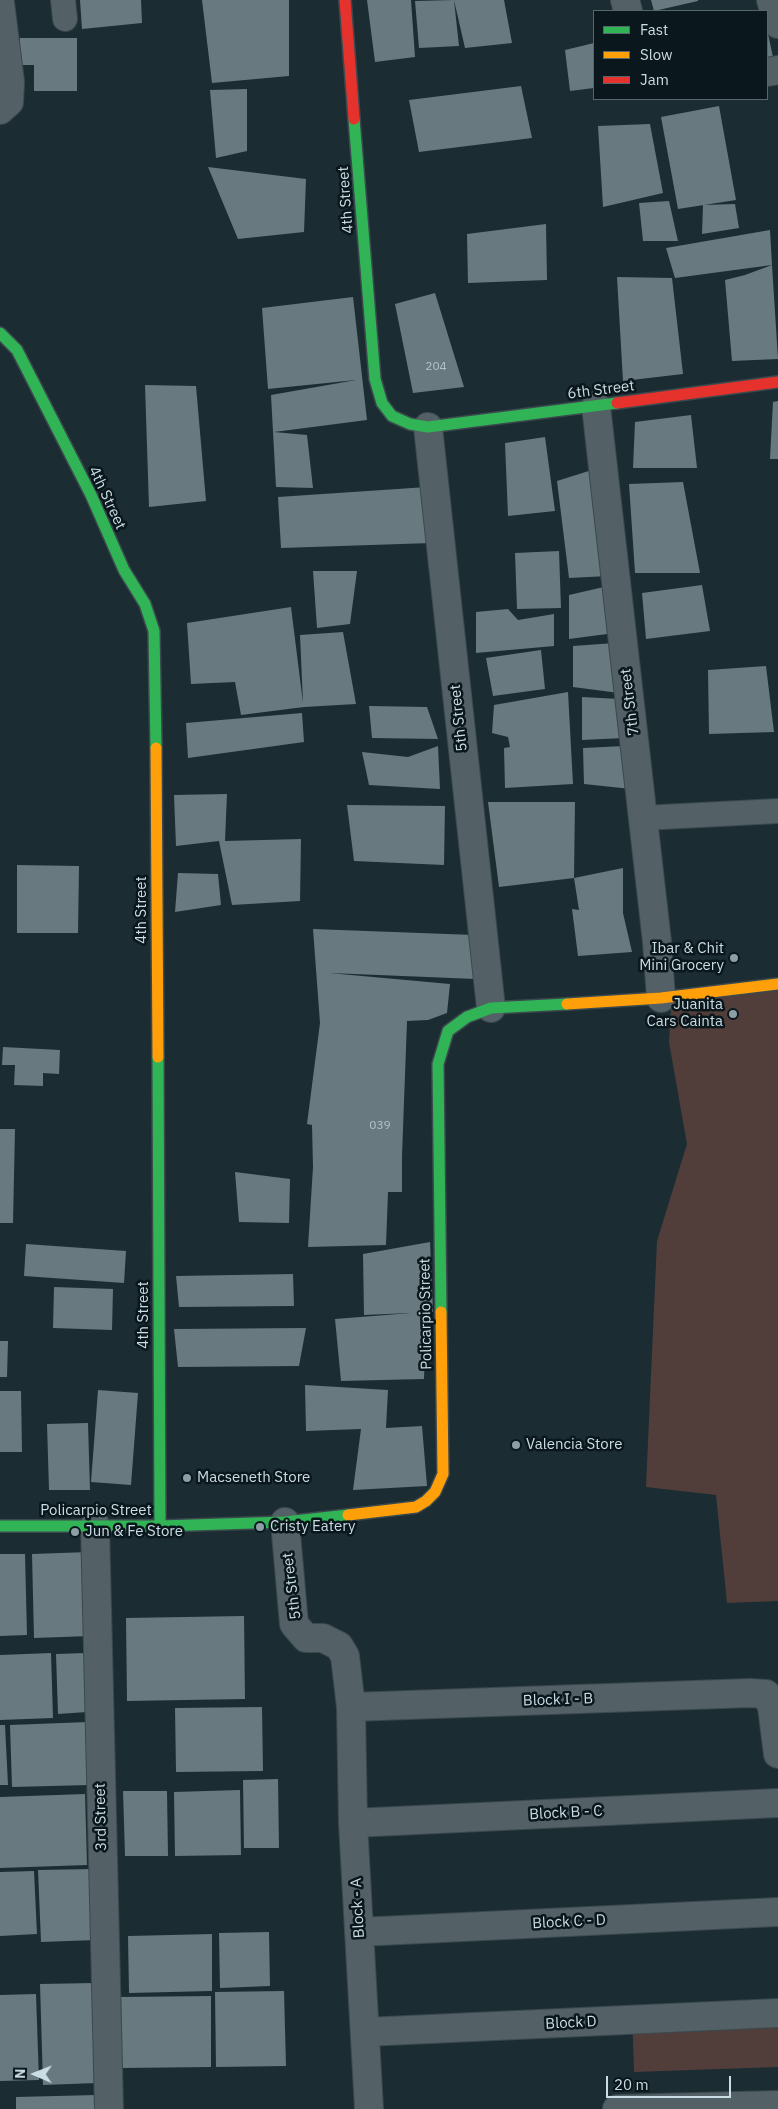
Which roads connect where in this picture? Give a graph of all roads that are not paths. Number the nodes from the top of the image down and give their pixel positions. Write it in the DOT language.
graph roads {
  1 [pos="345,0"];
  2 [pos="771,0"];
  3 [pos="0,3"];
  4 [pos="778,24"];
  5 [pos="0,110"];
  6 [pos="0,333"];
  7 [pos="778,382"];
  8 [pos="596,406"];
  9 [pos="428,427"];
  10 [pos="778,811"];
  11 [pos="643,818"];
  12 [pos="778,984"];
  13 [pos="661,998"];
  14 [pos="491,1008"];
  15 [pos="285,1522"];
  16 [pos="95,1525"];
  17 [pos="0,1526"];
  18 [pos="160,1526"];
  19 [pos="350,1708"];
  20 [pos="778,1754"];
  21 [pos="778,1803"];
  22 [pos="353,1823"];
  23 [pos="778,1912"];
  24 [pos="359,1932"];
  25 [pos="778,2013"];
  26 [pos="365,2032"];
  27 [pos="778,2105"];
  28 [pos="109,2109"];
  29 [pos="369,2109"];
  30 [pos="617,2109"];
  1 -- 9 [label="street, 4th Street"];
  2 -- 4 [label="street"];
  3 -- 5 [label="street"];
  6 -- 18 [label="street, 4th Street"];
  7 -- 8 [label="street, 6th Street"];
  8 -- 9 [label="street, 6th Street"];
  8 -- 11 [label="street, 7th Street"];
  9 -- 14 [label="street, 5th Street"];
  10 -- 11 [label="lane"];
  11 -- 13 [label="street, 7th Street"];
  12 -- 13 [label="street, Policarpio Street"];
  13 -- 14 [label="street, Policarpio Street"];
  14 -- 15 [label="street, Policarpio Street"];
  15 -- 18 [label="street, Policarpio Street"];
  15 -- 19 [label="street, 5th Street"];
  16 -- 17 [label="street, Policarpio Street"];
  16 -- 18 [label="street, Policarpio Street"];
  16 -- 28 [label="street, 3rd Street"];
  19 -- 20 [label="street, Block I - B"];
  19 -- 22 [label="street, Block - A"];
  21 -- 22 [label="street, Block B - C"];
  22 -- 24 [label="street, Block - A"];
  23 -- 24 [label="street, Block C - D"];
  24 -- 26 [label="street, Block - A"];
  25 -- 26 [label="street, Block D"];
  26 -- 29 [label="street, Block - A"];
  27 -- 30 [label="street"];
}
